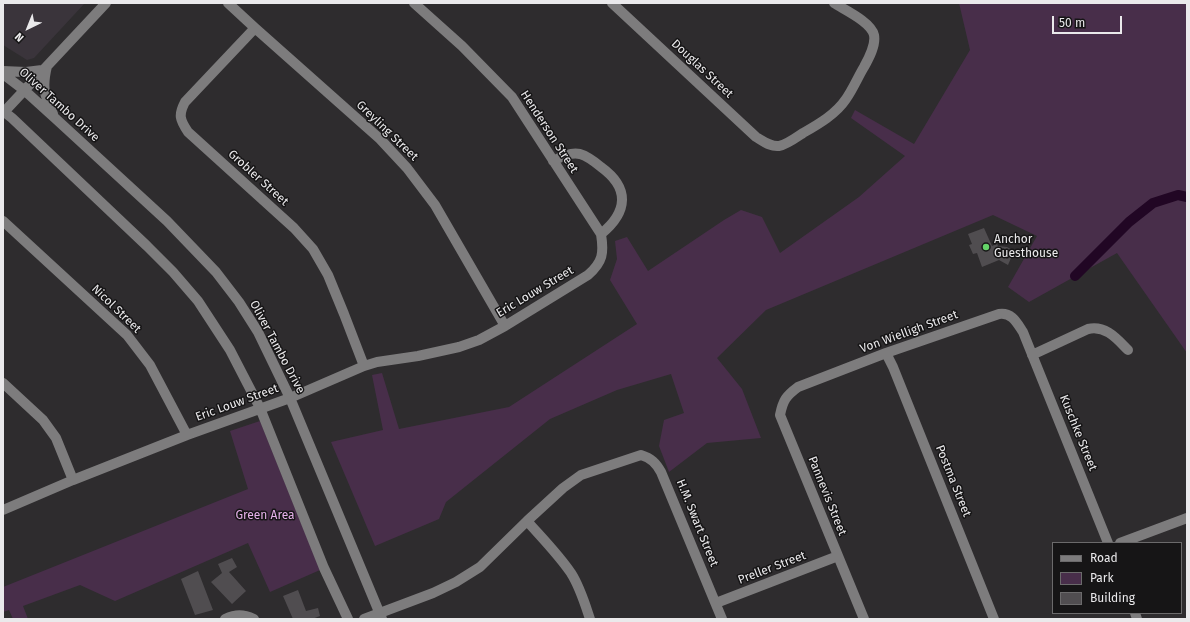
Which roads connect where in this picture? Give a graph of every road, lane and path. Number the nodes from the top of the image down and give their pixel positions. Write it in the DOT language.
graph roads {
  1 [pos="106,3"];
  2 [pos="228,3"];
  3 [pos="414,3"];
  4 [pos="612,3"];
  5 [pos="834,3"];
  6 [pos="255,28"];
  7 [pos="45,68"];
  8 [pos="3,72"];
  9 [pos="24,90"];
  10 [pos="3,112"];
  11 [pos="56,119"];
  12 [pos="553,161"];
  13 [pos="3,221"];
  14 [pos="601,234"];
  15 [pos="505,326"];
  16 [pos="1023,332"];
  17 [pos="1128,350"];
  18 [pos="886,353"];
  19 [pos="1032,355"];
  20 [pos="364,366"];
  21 [pos="3,383"];
  22 [pos="798,387"];
  23 [pos="290,398"];
  24 [pos="260,408"];
  25 [pos="186,435"];
  26 [pos="73,480"];
  27 [pos="3,510"];
  28 [pos="1187,518"];
  29 [pos="527,521"];
  30 [pos="1108,542"];
  31 [pos="1123,542"];
  32 [pos="838,556"];
  33 [pos="716,603"];
  34 [pos="381,616"];
  35 [pos="225,619"];
  36 [pos="254,619"];
  37 [pos="348,619"];
  38 [pos="364,619"];
  39 [pos="590,619"];
  40 [pos="722,619"];
  41 [pos="864,619"];
  42 [pos="994,619"];
  1 -- 7 [label="street"];
  2 -- 6 [label="street, Greyling Street"];
  3 -- 12 [label="street, Henderson Street"];
  4 -- 5 [label="street, Douglas Street"];
  6 -- 15 [label="street, Greyling Street"];
  6 -- 20 [label="street, Grobler Street"];
  7 -- 8 [label="street"];
  7 -- 9 [label="street"];
  7 -- 11 [label="street"];
  8 -- 9 [label="street, Oliver Tambo Drive"];
  9 -- 10 [label="street"];
  9 -- 11 [label="street, Oliver Tambo Drive"];
  10 -- 24 [label="street"];
  11 -- 23 [label="street, Oliver Tambo Drive"];
  12 -- 14 [label="street, Henderson Street"];
  12 -- 14 [label="street"];
  13 -- 25 [label="street, Nicol Street"];
  14 -- 15 [label="street, Eric Louw Street"];
  15 -- 20 [label="street, Eric Louw Street"];
  16 -- 18 [label="street, Von Wielligh Street"];
  16 -- 19 [label="street, Kuschke Street"];
  17 -- 19 [label="street"];
  18 -- 22 [label="street, Von Wielligh Street"];
  18 -- 42 [label="street, Postma Street"];
  19 -- 30 [label="street, Kuschke Street"];
  20 -- 23 [label="street, Eric Louw Street"];
  21 -- 26 [label="street"];
  22 -- 32 [label="street, Pannevis Street"];
  23 -- 24 [label="street, Eric Louw Street"];
  23 -- 34 [label="street, Oliver Tambo Drive"];
  24 -- 25 [label="street, Eric Louw Street"];
  24 -- 37 [label="street"];
  25 -- 26 [label="street, Eric Louw Street"];
  26 -- 27 [label="street, Eric Louw Street"];
  28 -- 31 [label="street"];
  29 -- 33 [label="street, H.M. Swart Street"];
  29 -- 34 [label="street"];
  29 -- 39 [label="street"];
  32 -- 33 [label="street, Preller Street"];
  32 -- 41 [label="street, Pannevis Street"];
  33 -- 40 [label="street, H.M. Swart Street"];
  34 -- 38 [label="street"];
  35 -- 36 [label="street"];
}
